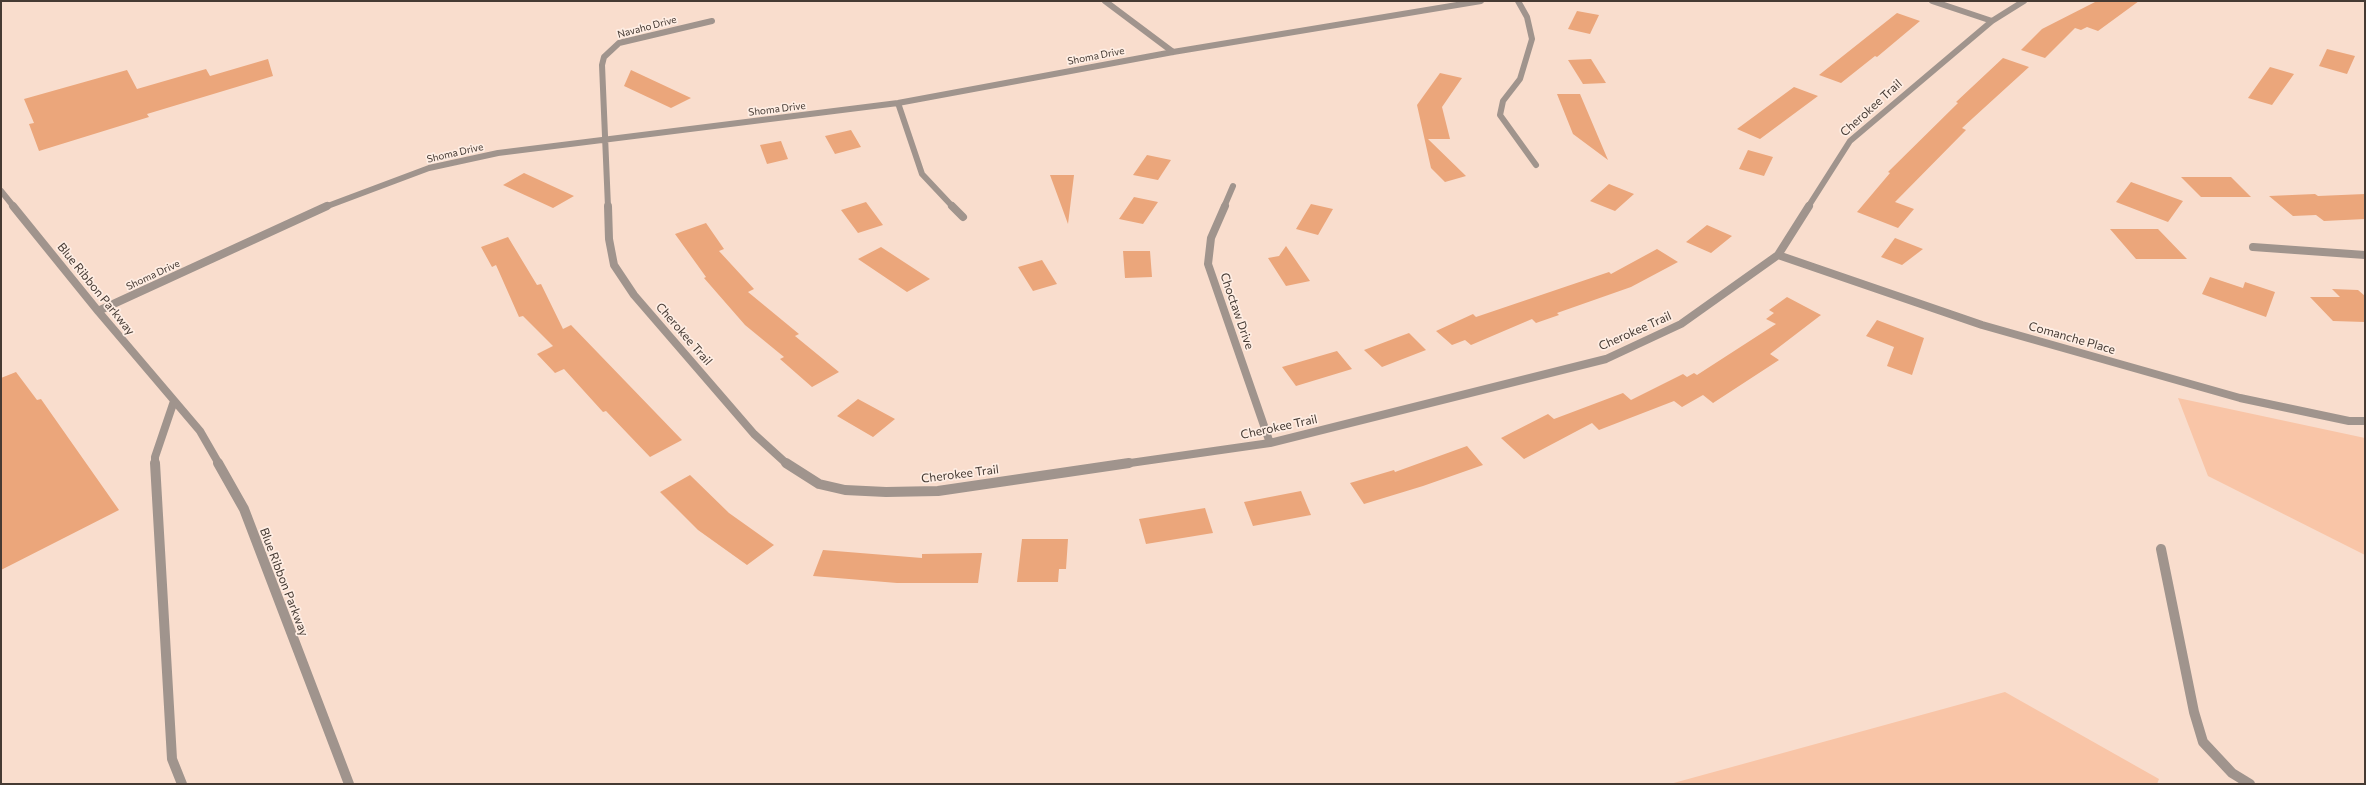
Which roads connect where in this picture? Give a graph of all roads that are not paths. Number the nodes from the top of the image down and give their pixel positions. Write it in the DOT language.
graph roads {
  1 [pos="1105,1"];
  2 [pos="1481,1"];
  3 [pos="1518,1"];
  4 [pos="1932,1"];
  5 [pos="2024,1"];
  6 [pos="712,21"];
  7 [pos="1992,21"];
  8 [pos="1173,52"];
  9 [pos="898,103"];
  10 [pos="606,141"];
  11 [pos="1536,165"];
  12 [pos="1232,186"];
  13 [pos="1,191"];
  14 [pos="963,217"];
  15 [pos="2253,247"];
  16 [pos="1778,255"];
  17 [pos="2365,255"];
  18 [pos="98,311"];
  19 [pos="174,401"];
  20 [pos="2365,421"];
  21 [pos="1270,443"];
  22 [pos="2161,549"];
  23 [pos="182,784"];
  24 [pos="350,784"];
  25 [pos="2250,784"];
  1 -- 8 [label="street"];
  2 -- 8 [label="street, Shoma Drive"];
  3 -- 11 [label="street"];
  4 -- 7 [label="street"];
  5 -- 7 [label="street, Cherokee Trail"];
  6 -- 10 [label="street, Navaho Drive"];
  7 -- 16 [label="street, Cherokee Trail"];
  8 -- 9 [label="street, Shoma Drive"];
  9 -- 10 [label="street, Shoma Drive"];
  9 -- 14 [label="street"];
  10 -- 18 [label="street, Shoma Drive"];
  10 -- 21 [label="street, Cherokee Trail"];
  12 -- 21 [label="street, Choctaw Drive"];
  13 -- 18 [label="street, Blue Ribbon Parkway"];
  15 -- 17 [label="street"];
  16 -- 20 [label="street, Comanche Place"];
  16 -- 21 [label="street, Cherokee Trail"];
  18 -- 19 [label="street, Blue Ribbon Parkway"];
  19 -- 23 [label="street"];
  19 -- 24 [label="street, Blue Ribbon Parkway"];
  22 -- 25 [label="street"];
}
